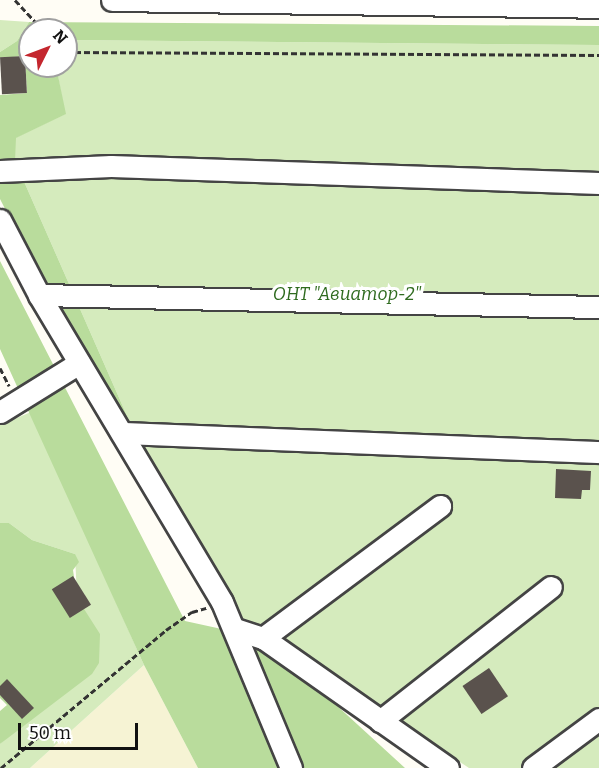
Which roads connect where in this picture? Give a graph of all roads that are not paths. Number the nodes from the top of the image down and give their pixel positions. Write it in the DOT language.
graph roads {
  1 [pos="112,0"];
  2 [pos="599,7"];
  3 [pos="0,171"];
  4 [pos="599,183"];
  5 [pos="0,220"];
  6 [pos="39,295"];
  7 [pos="599,308"];
  8 [pos="79,363"];
  9 [pos="0,412"];
  10 [pos="122,433"];
  11 [pos="599,452"];
  12 [pos="440,506"];
  13 [pos="550,587"];
  14 [pos="235,629"];
  15 [pos="263,638"];
  16 [pos="599,719"];
  17 [pos="380,721"];
  18 [pos="291,768"];
  19 [pos="448,768"];
  20 [pos="533,768"];
  1 -- 2 [label="street"];
  3 -- 4 [label="street"];
  5 -- 6 [label="street"];
  6 -- 7 [label="street"];
  6 -- 8 [label="street"];
  8 -- 9 [label="street"];
  8 -- 10 [label="street"];
  10 -- 11 [label="street"];
  10 -- 14 [label="street"];
  12 -- 15 [label="street"];
  13 -- 17 [label="street"];
  14 -- 15 [label="street"];
  14 -- 18 [label="street"];
  15 -- 17 [label="street"];
  16 -- 20 [label="street"];
  17 -- 19 [label="street"];
}
